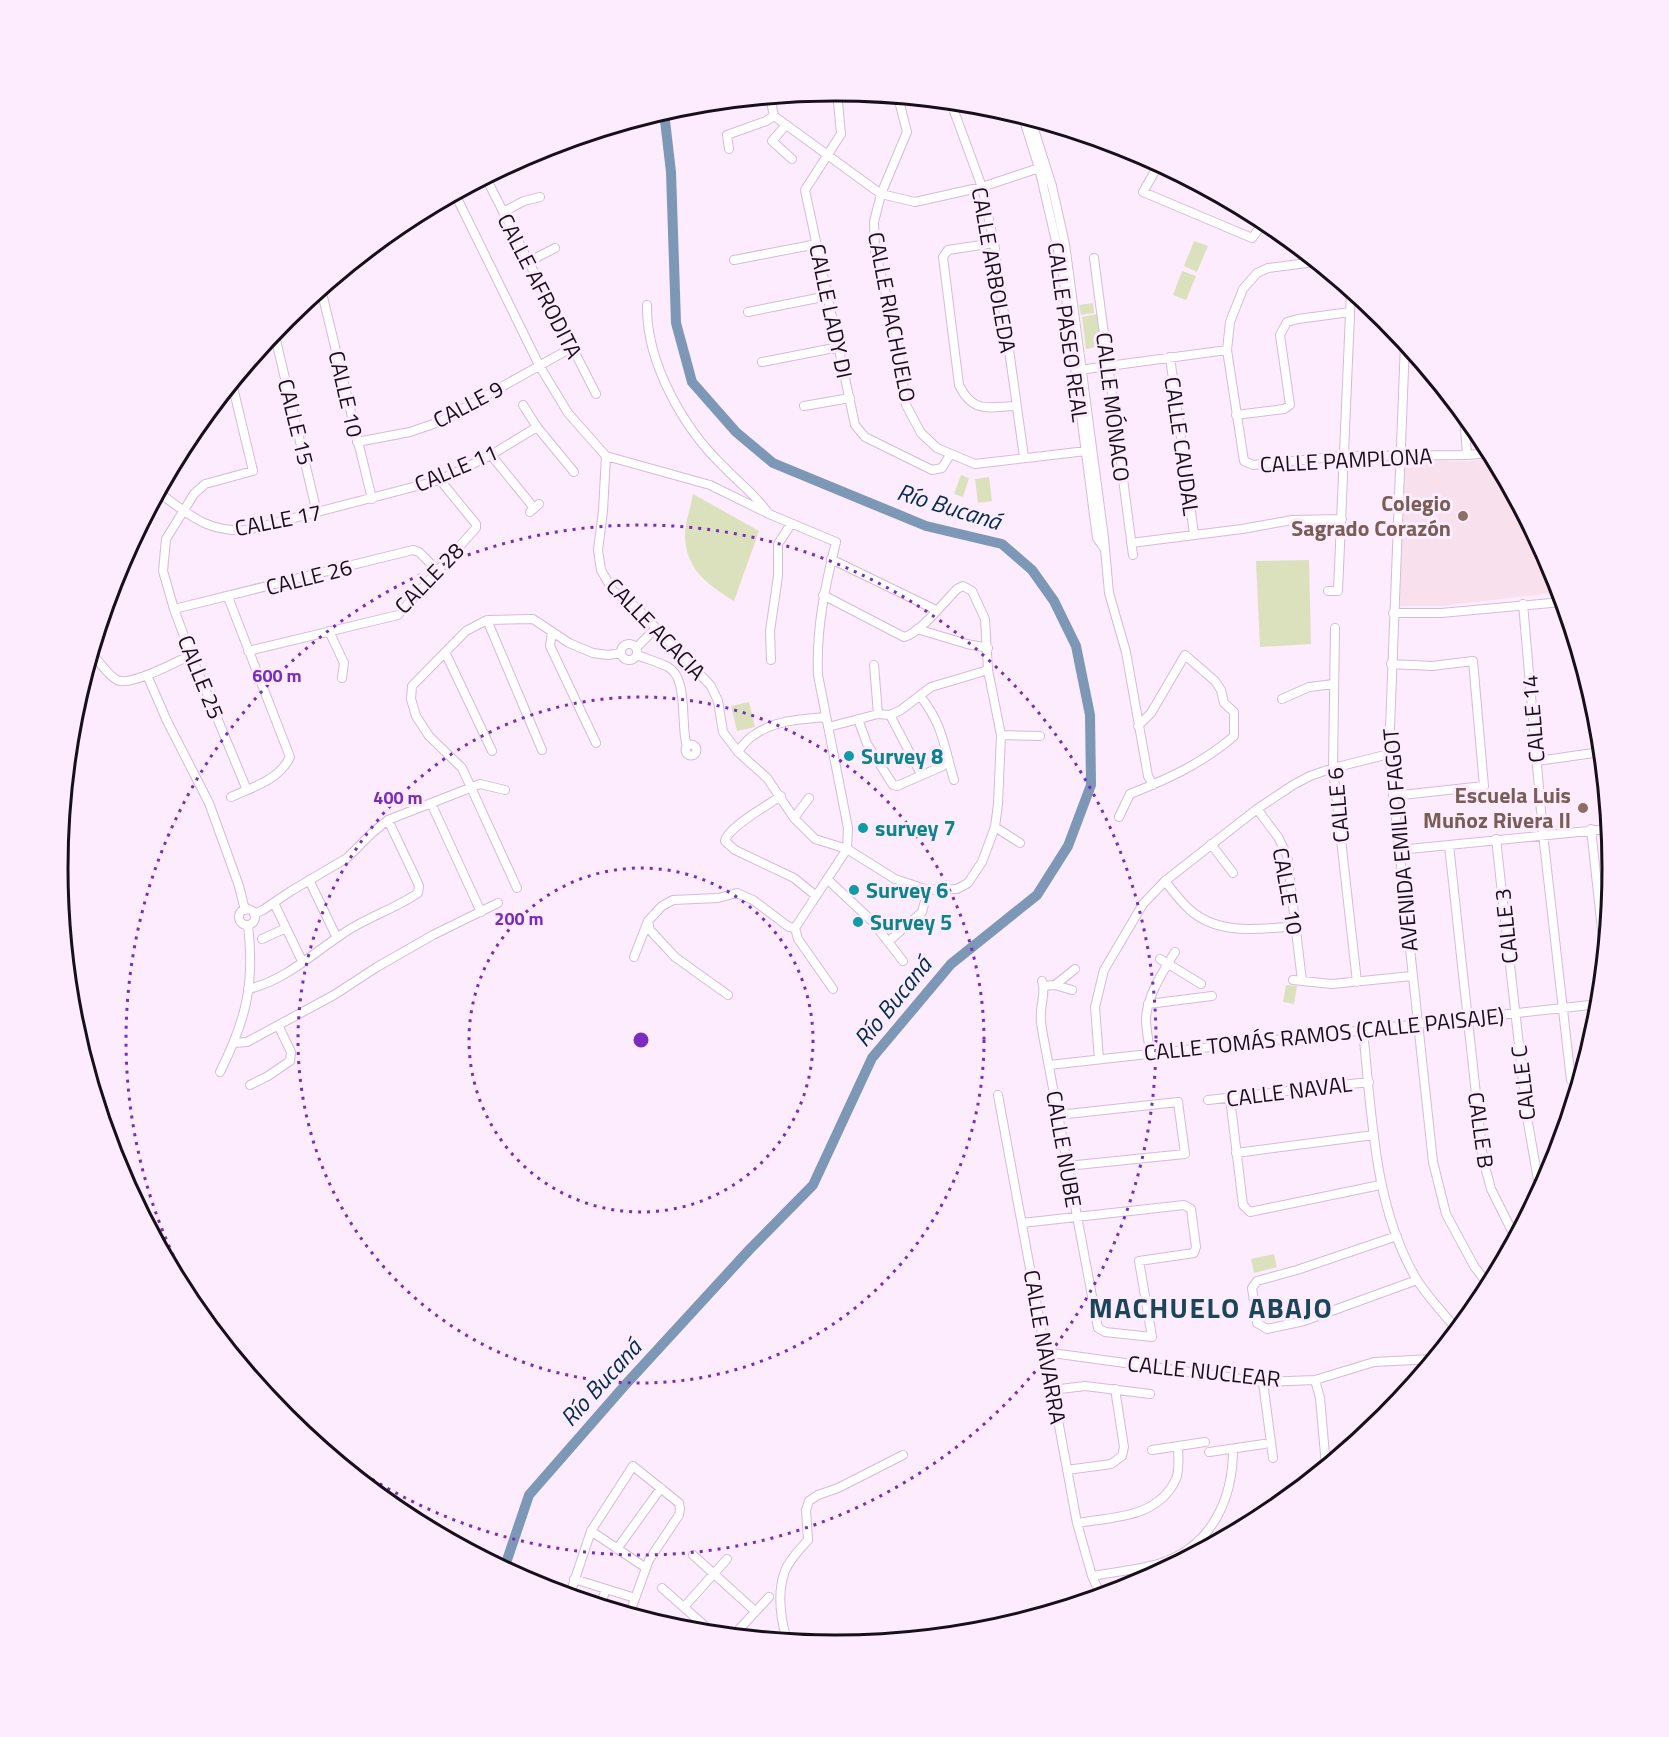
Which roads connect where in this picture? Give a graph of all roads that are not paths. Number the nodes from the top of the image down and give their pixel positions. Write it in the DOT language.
graph roads {
  1 [pos="838,101"];
  2 [pos="772,104"];
  3 [pos="900,104"];
  4 [pos="954,111"];
  5 [pos="774,116"];
  6 [pos="786,125"];
  7 [pos="1027,126"];
  8 [pos="1033,128"];
  9 [pos="729,149"];
  10 [pos="827,154"];
  11 [pos="792,159"];
  12 [pos="1042,167"];
  13 [pos="1154,172"];
  14 [pos="489,184"];
  15 [pos="982,187"];
  16 [pos="881,194"];
  17 [pos="540,197"];
  18 [pos="458,200"];
  19 [pos="503,212"];
  20 [pos="1259,229"];
  21 [pos="994,243"];
  22 [pos="817,244"];
  23 [pos="555,248"];
  24 [pos="1094,258"];
  25 [pos="734,260"];
  26 [pos="528,262"];
  27 [pos="1305,263"];
  28 [pos="828,296"];
  29 [pos="323,298"];
  30 [pos="1350,302"];
  31 [pos="647,305"];
  32 [pos="748,312"];
  33 [pos="1350,312"];
  34 [pos="277,343"];
  35 [pos="839,347"];
  36 [pos="571,348"];
  37 [pos="1227,350"];
  38 [pos="1404,356"];
  39 [pos="1170,357"];
  40 [pos="767,363"];
  41 [pos="539,365"];
  42 [pos="1108,367"];
  43 [pos="1079,370"];
  44 [pos="234,392"];
  45 [pos="596,394"];
  46 [pos="850,398"];
  47 [pos="523,405"];
  48 [pos="1016,406"];
  49 [pos="810,407"];
  50 [pos="1236,415"];
  51 [pos="537,428"];
  52 [pos="1465,433"];
  53 [pos="357,442"];
  54 [pos="1086,451"];
  55 [pos="1479,454"];
  56 [pos="491,455"];
  57 [pos="950,455"];
  58 [pos="1467,455"];
  59 [pos="606,456"];
  60 [pos="1343,456"];
  61 [pos="1400,456"];
  62 [pos="1024,457"];
  63 [pos="574,472"];
  64 [pos="440,480"];
  65 [pos="164,496"];
  66 [pos="372,499"];
  67 [pos="535,508"];
  68 [pos="184,511"];
  69 [pos="317,513"];
  70 [pos="769,514"];
  71 [pos="1342,519"];
  72 [pos="792,524"];
  73 [pos="1194,534"];
  74 [pos="1131,543"];
  75 [pos="1104,548"];
  76 [pos="1133,555"];
  77 [pos="831,560"];
  78 [pos="437,570"];
  79 [pos="1328,591"];
  80 [pos="823,595"];
  81 [pos="228,597"];
  82 [pos="1554,602"];
  83 [pos="1523,604"];
  84 [pos="174,609"];
  85 [pos="936,610"];
  86 [pos="1393,613"];
  87 [pos="488,620"];
  88 [pos="656,627"];
  89 [pos="1335,628"];
  90 [pos="917,629"];
  91 [pos="329,631"];
  92 [pos="552,632"];
  93 [pos="988,648"];
  94 [pos="248,651"];
  95 [pos="636,651"];
  96 [pos="445,652"];
  97 [pos="621,653"];
  98 [pos="191,655"];
  99 [pos="97,660"];
  100 [pos="771,660"];
  101 [pos="1391,664"];
  102 [pos="874,665"];
  103 [pos="988,670"];
  104 [pos="147,675"];
  105 [pos="342,678"];
  106 [pos="1334,684"];
  107 [pos="920,696"];
  108 [pos="1282,699"];
  109 [pos="878,714"];
  110 [pos="890,715"];
  111 [pos="826,717"];
  112 [pos="858,719"];
  113 [pos="1137,726"];
  114 [pos="828,727"];
  115 [pos="1001,735"];
  116 [pos="1040,736"];
  117 [pos="596,743"];
  118 [pos="687,747"];
  119 [pos="542,750"];
  120 [pos="492,751"];
  121 [pos="738,752"];
  122 [pos="1593,753"];
  123 [pos="1389,754"];
  124 [pos="948,761"];
  125 [pos="1537,761"];
  126 [pos="1333,768"];
  127 [pos="921,774"];
  128 [pos="954,780"];
  129 [pos="1153,785"];
  130 [pos="472,787"];
  131 [pos="247,790"];
  132 [pos="505,790"];
  133 [pos="781,796"];
  134 [pos="1393,796"];
  135 [pos="231,797"];
  136 [pos="809,798"];
  137 [pos="431,803"];
  138 [pos="1257,809"];
  139 [pos="1119,817"];
  140 [pos="794,818"];
  141 [pos="388,820"];
  142 [pos="994,827"];
  143 [pos="1591,829"];
  144 [pos="1600,829"];
  145 [pos="1544,834"];
  146 [pos="1496,839"];
  147 [pos="1020,843"];
  148 [pos="1210,844"];
  149 [pos="1449,844"];
  150 [pos="847,849"];
  151 [pos="1399,850"];
  152 [pos="1233,873"];
  153 [pos="827,879"];
  154 [pos="309,880"];
  155 [pos="1165,881"];
  156 [pos="518,888"];
  157 [pos="928,891"];
  158 [pos="815,895"];
  159 [pos="274,903"];
  160 [pos="498,903"];
  161 [pos="245,909"];
  162 [pos="481,912"];
  163 [pos="1600,913"];
  164 [pos="254,914"];
  165 [pos="648,921"];
  166 [pos="248,925"];
  167 [pos="1296,926"];
  168 [pos="795,927"];
  169 [pos="286,928"];
  170 [pos="337,938"];
  171 [pos="262,939"];
  172 [pos="888,942"];
  173 [pos="1175,952"];
  174 [pos="634,957"];
  175 [pos="302,961"];
  176 [pos="903,961"];
  177 [pos="1163,962"];
  178 [pos="1075,969"];
  179 [pos="1412,976"];
  180 [pos="1356,982"];
  181 [pos="1201,984"];
  182 [pos="1055,985"];
  183 [pos="248,989"];
  184 [pos="833,989"];
  185 [pos="1072,990"];
  186 [pos="728,995"];
  187 [pos="1212,996"];
  188 [pos="1148,1004"];
  189 [pos="1589,1005"];
  190 [pos="1563,1008"];
  191 [pos="1515,1013"];
  192 [pos="1467,1018"];
  193 [pos="1418,1024"];
  194 [pos="278,1025"];
  195 [pos="1363,1031"];
  196 [pos="234,1043"];
  197 [pos="1150,1053"];
  198 [pos="1099,1059"];
  199 [pos="1049,1065"];
  200 [pos="220,1072"];
  201 [pos="1571,1080"];
  202 [pos="1369,1082"];
  203 [pos="250,1085"];
  204 [pos="998,1095"];
  205 [pos="1230,1098"];
  206 [pos="1208,1100"];
  207 [pos="1058,1115"];
  208 [pos="1374,1135"];
  209 [pos="1236,1153"];
  210 [pos="1067,1166"];
  211 [pos="1537,1175"];
  212 [pos="1380,1185"];
  213 [pos="1076,1217"];
  214 [pos="1022,1223"];
  215 [pos="1511,1229"];
  216 [pos="1397,1236"];
  217 [pos="1483,1278"];
  218 [pos="1417,1280"];
  219 [pos="1451,1324"];
  220 [pos="1045,1352"];
  221 [pos="1423,1360"];
  222 [pos="1316,1380"];
  223 [pos="1263,1382"];
  224 [pos="1115,1389"];
  225 [pos="1052,1390"];
  226 [pos="1150,1394"];
  227 [pos="1205,1442"];
  228 [pos="1264,1444"];
  229 [pos="1178,1446"];
  230 [pos="1233,1449"];
  231 [pos="1152,1450"];
  232 [pos="1209,1452"];
  233 [pos="903,1455"];
  234 [pos="1325,1457"];
  235 [pos="1273,1458"];
  236 [pos="1067,1470"];
  237 [pos="661,1488"];
  238 [pos="1077,1523"];
  239 [pos="591,1531"];
  240 [pos="617,1549"];
  241 [pos="1188,1549"];
  242 [pos="693,1555"];
  243 [pos="728,1560"];
  244 [pos="1157,1564"];
  245 [pos="646,1569"];
  246 [pos="714,1574"];
  247 [pos="1092,1576"];
  248 [pos="574,1579"];
  249 [pos="663,1588"];
  250 [pos="571,1589"];
  251 [pos="606,1589"];
  252 [pos="1098,1589"];
  253 [pos="769,1597"];
  254 [pos="635,1598"];
  255 [pos="602,1599"];
  256 [pos="632,1608"];
  257 [pos="684,1608"];
  258 [pos="755,1611"];
  259 [pos="702,1624"];
  260 [pos="739,1629"];
  261 [pos="785,1634"];
  1 -- 10 [label="street, CALLE LADY DI"];
  2 -- 5 [label="street"];
  3 -- 16 [label="street, CALLE RIACHUELO"];
  4 -- 15 [label="street, CALLE ARBOLEDA"];
  5 -- 6 [label="street"];
  5 -- 9 [label="street"];
  6 -- 10 [label="street"];
  6 -- 11 [label="street"];
  7 -- 12 [label="street, CALLE PASEO REAL"];
  8 -- 12 [label="street, CALLE PASEO REAL"];
  10 -- 16 [label="street"];
  10 -- 22 [label="street, CALLE LADY DI"];
  12 -- 15 [label="street"];
  12 -- 43 [label="street, CALLE PASEO REAL"];
  13 -- 20 [label="street"];
  14 -- 19 [label="street, CALLE AFRODITA"];
  15 -- 16 [label="street"];
  15 -- 21 [label="street, CALLE ARBOLEDA"];
  16 -- 57 [label="street, CALLE RIACHUELO"];
  17 -- 19 [label="street"];
  18 -- 41 [label="street"];
  19 -- 26 [label="street, CALLE AFRODITA"];
  21 -- 48 [label="street, CALLE ARBOLEDA"];
  21 -- 48 [label="street"];
  22 -- 25 [label="street"];
  22 -- 28 [label="street, CALLE LADY DI"];
  23 -- 26 [label="street"];
  24 -- 42 [label="street, CALLE MÓNACO"];
  26 -- 36 [label="street, CALLE AFRODITA"];
  27 -- 37 [label="street, CALLE PAMPLONA"];
  28 -- 32 [label="street"];
  28 -- 35 [label="street, CALLE LADY DI"];
  29 -- 53 [label="street, CALLE 10"];
  30 -- 33 [label="street"];
  31 -- 70 [label="street"];
  33 -- 50 [label="street"];
  33 -- 60 [label="street"];
  34 -- 69 [label="street, CALLE 15"];
  35 -- 40 [label="street"];
  35 -- 46 [label="street, CALLE LADY DI"];
  36 -- 41 [label="street, CALLE 9"];
  36 -- 45 [label="street, CALLE AFRODITA"];
  37 -- 39 [label="street"];
  37 -- 50 [label="street, CALLE PAMPLONA"];
  38 -- 61 [label="street, AVENIDA EMILIO FAGOT"];
  39 -- 42 [label="street"];
  39 -- 73 [label="street, CALLE CAUDAL"];
  41 -- 53 [label="street, CALLE 9"];
  41 -- 59 [label="street"];
  42 -- 43 [label="street"];
  42 -- 74 [label="street, CALLE MÓNACO"];
  43 -- 54 [label="street, CALLE PASEO REAL"];
  43 -- 75 [label="street, CALLE PASEO REAL"];
  44 -- 68 [label="street, CALLE 25"];
  46 -- 49 [label="street"];
  46 -- 57 [label="street, CALLE LADY DI"];
  47 -- 51 [label="street"];
  48 -- 62 [label="street, CALLE ARBOLEDA"];
  50 -- 60 [label="street, CALLE PAMPLONA"];
  51 -- 56 [label="street, CALLE 11"];
  51 -- 63 [label="street"];
  52 -- 58 [label="street"];
  53 -- 66 [label="street, CALLE 10"];
  54 -- 62 [label="street, CALLE RIACHUELO"];
  54 -- 75 [label="street, CALLE PASEO REAL"];
  55 -- 58 [label="street, CALLE PAMPLONA"];
  56 -- 64 [label="street, CALLE 11"];
  56 -- 67 [label="street"];
  57 -- 62 [label="street, CALLE RIACHUELO"];
  58 -- 61 [label="street, CALLE PAMPLONA"];
  59 -- 70 [label="street"];
  59 -- 88 [label="street, CALLE ACACIA"];
  60 -- 61 [label="street, CALLE PAMPLONA"];
  60 -- 71 [label="street"];
  61 -- 86 [label="street, AVENIDA EMILIO FAGOT"];
  64 -- 66 [label="street, CALLE 11"];
  64 -- 78 [label="street, CALLE 28"];
  65 -- 68 [label="street, CALLE 17"];
  66 -- 69 [label="street, CALLE 17"];
  68 -- 69 [label="street, CALLE 17"];
  68 -- 84 [label="street, CALLE 25"];
  70 -- 72 [label="street"];
  71 -- 73 [label="street"];
  71 -- 79 [label="street"];
  72 -- 77 [label="street"];
  72 -- 100 [label="street"];
  73 -- 74 [label="street"];
  74 -- 76 [label="street, CALLE MÓNACO"];
  75 -- 113 [label="street, CALLE PASEO REAL"];
  77 -- 80 [label="street"];
  77 -- 85 [label="street"];
  78 -- 81 [label="street, CALLE 26"];
  78 -- 91 [label="street, CALLE 28"];
  80 -- 90 [label="street"];
  80 -- 111 [label="street"];
  81 -- 84 [label="street, CALLE 26"];
  81 -- 94 [label="street"];
  82 -- 83 [label="street"];
  83 -- 86 [label="street"];
  83 -- 125 [label="street, CALLE 14"];
  84 -- 98 [label="street, CALLE 25"];
  85 -- 90 [label="street"];
  85 -- 93 [label="street, CALLE ACACIA"];
  86 -- 101 [label="street, AVENIDA EMILIO FAGOT"];
  87 -- 92 [label="street"];
  87 -- 96 [label="street"];
  87 -- 119 [label="street"];
  88 -- 95 [label="street"];
  88 -- 121 [label="street, CALLE ACACIA"];
  89 -- 106 [label="street, CALLE 6"];
  90 -- 93 [label="street"];
  91 -- 94 [label="street, CALLE 28"];
  91 -- 105 [label="street"];
  92 -- 97 [label="street"];
  92 -- 117 [label="street"];
  93 -- 103 [label="street, CALLE ACACIA"];
  94 -- 131 [label="street"];
  95 -- 97 [label="street"];
  95 -- 97 [label="street"];
  95 -- 118 [label="street"];
  96 -- 120 [label="street"];
  96 -- 130 [label="street"];
  98 -- 104 [label="street"];
  98 -- 131 [label="street, CALLE 25"];
  99 -- 104 [label="street"];
  101 -- 123 [label="street, AVENIDA EMILIO FAGOT"];
  101 -- 134 [label="street"];
  102 -- 109 [label="street"];
  103 -- 107 [label="street"];
  103 -- 115 [label="street, CALLE ACACIA"];
  104 -- 161 [label="street"];
  106 -- 108 [label="street"];
  106 -- 126 [label="street, CALLE 6"];
  107 -- 110 [label="street"];
  107 -- 124 [label="street"];
  109 -- 110 [label="street"];
  109 -- 112 [label="street"];
  110 -- 127 [label="street"];
  111 -- 114 [label="street"];
  111 -- 121 [label="street"];
  112 -- 114 [label="street"];
  112 -- 127 [label="street"];
  113 -- 129 [label="street, CALLE PASEO REAL"];
  113 -- 129 [label="street"];
  114 -- 150 [label="street"];
  115 -- 116 [label="street"];
  115 -- 142 [label="street, CALLE ACACIA"];
  121 -- 133 [label="street, CALLE ACACIA"];
  122 -- 125 [label="street"];
  123 -- 126 [label="street"];
  123 -- 134 [label="street, AVENIDA EMILIO FAGOT"];
  124 -- 127 [label="street"];
  124 -- 128 [label="street"];
  125 -- 145 [label="street, CALLE 14"];
  126 -- 138 [label="street"];
  126 -- 180 [label="street, CALLE 6"];
  129 -- 139 [label="street"];
  130 -- 132 [label="street"];
  130 -- 137 [label="street"];
  130 -- 156 [label="street"];
  131 -- 135 [label="street"];
  133 -- 140 [label="street, CALLE ACACIA"];
  133 -- 158 [label="street"];
  134 -- 151 [label="street, AVENIDA EMILIO FAGOT"];
  136 -- 140 [label="street"];
  137 -- 141 [label="street"];
  137 -- 162 [label="street"];
  138 -- 148 [label="street"];
  138 -- 167 [label="street, CALLE 10"];
  140 -- 150 [label="street, CALLE ACACIA"];
  141 -- 154 [label="street"];
  141 -- 170 [label="street"];
  142 -- 147 [label="street"];
  142 -- 157 [label="street, CALLE ACACIA"];
  143 -- 144 [label="street"];
  143 -- 145 [label="street"];
  143 -- 163 [label="street"];
  145 -- 146 [label="street"];
  145 -- 190 [label="street, CALLE 14"];
  146 -- 149 [label="street"];
  146 -- 191 [label="street, CALLE 3"];
  148 -- 152 [label="street"];
  148 -- 155 [label="street"];
  149 -- 151 [label="street"];
  149 -- 192 [label="street, CALLE B"];
  150 -- 153 [label="street"];
  150 -- 157 [label="street, CALLE ACACIA"];
  151 -- 179 [label="street, AVENIDA EMILIO FAGOT"];
  153 -- 158 [label="street"];
  153 -- 172 [label="street"];
  154 -- 159 [label="street"];
  154 -- 170 [label="street"];
  155 -- 167 [label="street"];
  155 -- 198 [label="street"];
  157 -- 172 [label="street"];
  158 -- 168 [label="street"];
  159 -- 164 [label="street"];
  159 -- 169 [label="street"];
  160 -- 162 [label="street"];
  161 -- 164 [label="street"];
  161 -- 166 [label="street"];
  162 -- 194 [label="street"];
  164 -- 166 [label="street"];
  165 -- 168 [label="street"];
  165 -- 174 [label="street"];
  165 -- 186 [label="street"];
  166 -- 183 [label="street"];
  167 -- 180 [label="street, CALLE 10"];
  168 -- 184 [label="street"];
  169 -- 171 [label="street"];
  169 -- 175 [label="street"];
  170 -- 175 [label="street"];
  172 -- 176 [label="street"];
  173 -- 177 [label="street"];
  175 -- 183 [label="street"];
  177 -- 181 [label="street"];
  177 -- 188 [label="street"];
  178 -- 182 [label="street"];
  179 -- 180 [label="street"];
  179 -- 193 [label="street, AVENIDA EMILIO FAGOT"];
  182 -- 185 [label="street"];
  182 -- 199 [label="street, CALLE NUBE"];
  183 -- 196 [label="street"];
  187 -- 188 [label="street"];
  188 -- 197 [label="street"];
  189 -- 190 [label="street, CALLE TOMÁS RAMOS (CALLE PAISAJE)"];
  190 -- 191 [label="street, CALLE TOMÁS RAMOS (CALLE PAISAJE)"];
  190 -- 201 [label="street, CALLE 14"];
  191 -- 192 [label="street, CALLE TOMÁS RAMOS (CALLE PAISAJE)"];
  191 -- 211 [label="street, CALLE C"];
  192 -- 193 [label="street, CALLE TOMÁS RAMOS (CALLE PAISAJE)"];
  192 -- 215 [label="street, CALLE B"];
  193 -- 195 [label="street, CALLE TOMÁS RAMOS (CALLE PAISAJE)"];
  193 -- 217 [label="street, AVENIDA EMILIO FAGOT"];
  194 -- 196 [label="street"];
  194 -- 203 [label="street"];
  195 -- 197 [label="street, CALLE TOMÁS RAMOS (CALLE PAISAJE)"];
  195 -- 202 [label="street"];
  196 -- 200 [label="street"];
  197 -- 198 [label="street, CALLE TOMÁS RAMOS (CALLE PAISAJE)"];
  198 -- 199 [label="street, CALLE TOMÁS RAMOS (CALLE PAISAJE)"];
  199 -- 207 [label="street, CALLE NUBE"];
  202 -- 205 [label="street, CALLE NAVAL"];
  202 -- 208 [label="street"];
  204 -- 214 [label="street, CALLE NAVARRA"];
  205 -- 206 [label="street, CALLE NAVAL"];
  205 -- 209 [label="street"];
  207 -- 210 [label="street, CALLE NUBE"];
  207 -- 210 [label="street"];
  208 -- 209 [label="street"];
  208 -- 212 [label="street"];
  209 -- 212 [label="street"];
  210 -- 213 [label="street, CALLE NUBE"];
  212 -- 216 [label="street"];
  213 -- 213 [label="street, CALLE NUBE"];
  213 -- 214 [label="street"];
  214 -- 220 [label="street, CALLE NAVARRA"];
  216 -- 218 [label="street"];
  216 -- 218 [label="street"];
  218 -- 219 [label="street"];
  220 -- 223 [label="street, CALLE NUCLEAR"];
  220 -- 225 [label="street, CALLE NAVARRA"];
  221 -- 222 [label="street, CALLE NUCLEAR"];
  222 -- 223 [label="street, CALLE NUCLEAR"];
  222 -- 234 [label="street"];
  223 -- 235 [label="street"];
  224 -- 225 [label="street"];
  224 -- 226 [label="street"];
  224 -- 236 [label="street"];
  225 -- 236 [label="street, CALLE NAVARRA"];
  227 -- 229 [label="street"];
  228 -- 230 [label="street"];
  229 -- 231 [label="street"];
  229 -- 238 [label="street"];
  230 -- 232 [label="street"];
  230 -- 241 [label="street"];
  233 -- 261 [label="street"];
  236 -- 238 [label="street, CALLE NAVARRA"];
  237 -- 239 [label="street"];
  237 -- 240 [label="street"];
  237 -- 245 [label="street"];
  238 -- 247 [label="street, CALLE NAVARRA"];
  239 -- 240 [label="street"];
  239 -- 248 [label="street"];
  240 -- 245 [label="street"];
  242 -- 246 [label="street"];
  243 -- 246 [label="street"];
  244 -- 247 [label="street"];
  245 -- 254 [label="street"];
  246 -- 257 [label="street"];
  246 -- 258 [label="street"];
  247 -- 252 [label="street, CALLE NAVARRA"];
  248 -- 250 [label="street"];
  248 -- 251 [label="street"];
  249 -- 257 [label="street"];
  251 -- 254 [label="street"];
  251 -- 255 [label="street"];
  253 -- 258 [label="street"];
  254 -- 256 [label="street"];
  257 -- 259 [label="street"];
  258 -- 260 [label="street"];
}
